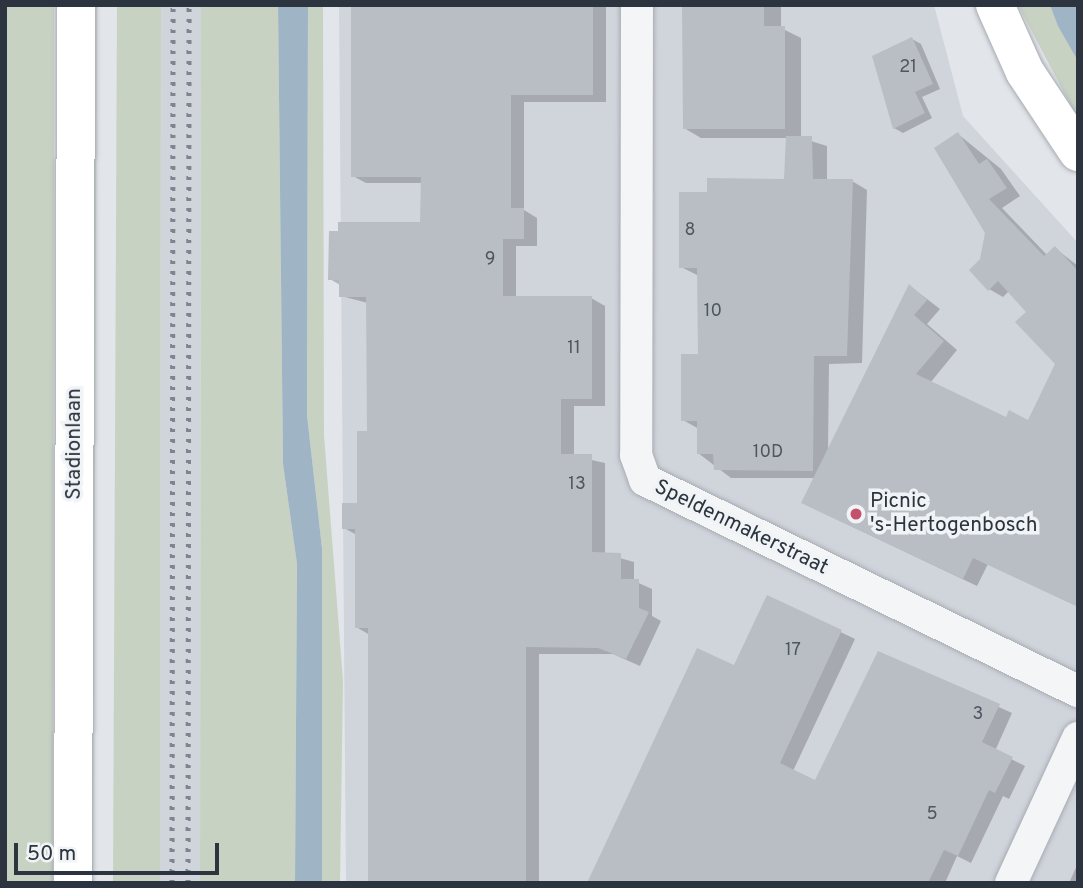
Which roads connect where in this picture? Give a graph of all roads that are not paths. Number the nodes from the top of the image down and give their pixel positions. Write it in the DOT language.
graph roads {
  1 [pos="76,5"];
  2 [pos="637,5"];
  3 [pos="995,5"];
  4 [pos="1078,152"];
  5 [pos="1078,691"];
  6 [pos="1078,738"];
  7 [pos="73,883"];
  8 [pos="1012,883"];
  1 -- 7 [label="main road, Stadionlaan"];
  2 -- 5 [label="street, Speldenmakerstraat"];
  3 -- 4 [label="main road"];
  6 -- 8 [label="street"];
}
